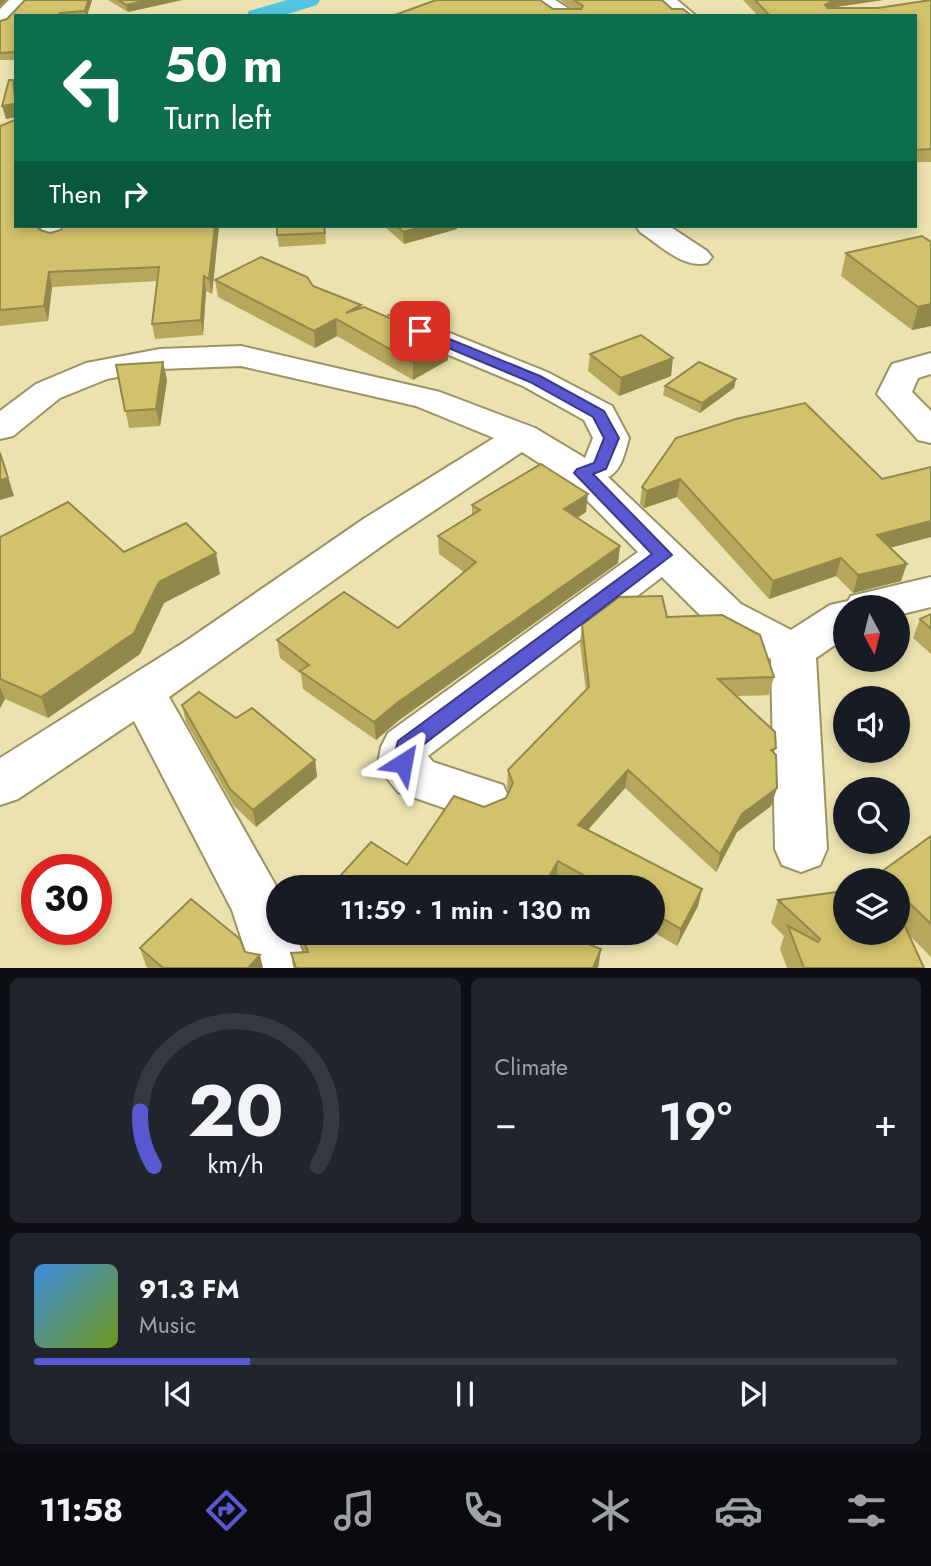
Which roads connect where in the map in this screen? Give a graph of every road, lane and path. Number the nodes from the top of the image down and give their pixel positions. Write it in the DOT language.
graph roads {
  1 [pos="20,0"];
  2 [pos="540,0"];
  3 [pos="665,0"];
  4 [pos="566,14"];
  5 [pos="683,14"];
  6 [pos="0,21"];
  7 [pos="653,228"];
  8 [pos="697,257"];
  9 [pos="376,314"];
  10 [pos="931,363"];
  11 [pos="0,428"];
  12 [pos="931,432"];
  13 [pos="522,436"];
  14 [pos="582,473"];
  15 [pos="663,555"];
  16 [pos="931,592"];
  17 [pos="910,597"];
  18 [pos="833,624"];
  19 [pos="793,651"];
  20 [pos="142,691"];
  21 [pos="0,784"];
  22 [pos="485,800"];
  23 [pos="801,849"];
  24 [pos="281,968"];
  1 -- 6 [label="street"];
  2 -- 4 [label="street"];
  3 -- 5 [label="street"];
  7 -- 8 [label="street"];
  9 -- 14 [label="street"];
  10 -- 12 [label="street"];
  11 -- 13 [label="street"];
  13 -- 14 [label="street"];
  13 -- 20 [label="street"];
  14 -- 15 [label="street"];
  15 -- 19 [label="street"];
  15 -- 22 [label="street"];
  16 -- 17 [label="street"];
  18 -- 19 [label="street"];
  19 -- 23 [label="street"];
  20 -- 21 [label="street"];
  20 -- 24 [label="street"];
}
